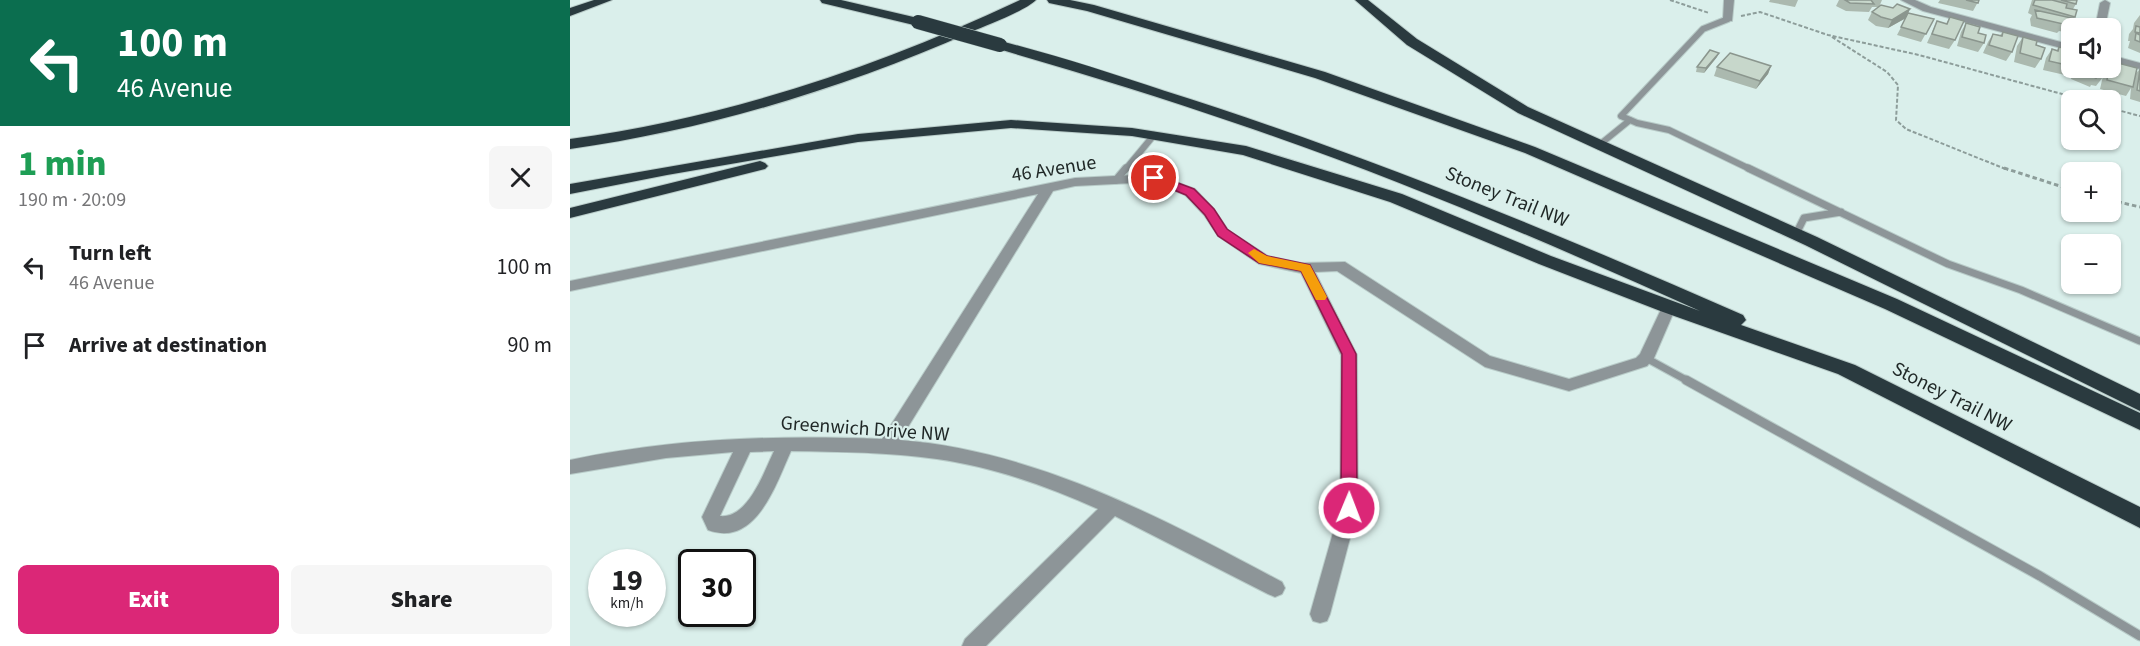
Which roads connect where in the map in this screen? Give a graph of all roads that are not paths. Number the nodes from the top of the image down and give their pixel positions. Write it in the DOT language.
graph roads {
  1 [pos="606,0"];
  2 [pos="826,0"];
  3 [pos="1030,0"];
  4 [pos="1053,0"];
  5 [pos="1729,0"];
  6 [pos="1906,0"];
  7 [pos="1366,3"];
  8 [pos="2104,3"];
  9 [pos="570,12"];
  10 [pos="2102,18"];
  11 [pos="1728,19"];
  12 [pos="2061,45"];
  13 [pos="2121,61"];
  14 [pos="2140,66"];
  15 [pos="1630,120"];
  16 [pos="942,129"];
  17 [pos="1154,135"];
  18 [pos="570,144"];
  19 [pos="1598,146"];
  20 [pos="1116,180"];
  21 [pos="1049,187"];
  22 [pos="570,189"];
  23 [pos="1842,211"];
  24 [pos="570,213"];
  25 [pos="1796,234"];
  26 [pos="1306,268"];
  27 [pos="570,286"];
  28 [pos="1669,308"];
  29 [pos="2140,341"];
  30 [pos="1646,358"];
  31 [pos="1848,370"];
  32 [pos="2140,403"];
  33 [pos="2140,422"];
  34 [pos="745,444"];
  35 [pos="786,444"];
  36 [pos="885,448"];
  37 [pos="570,468"];
  38 [pos="1112,507"];
  39 [pos="2140,518"];
  40 [pos="1275,588"];
  41 [pos="1320,614"];
  42 [pos="2140,636"];
  43 [pos="972,646"];
  1 -- 9 [label="highway"];
  2 -- 31 [label="highway, Stoney Trail NW, bridge"];
  3 -- 18 [label="highway"];
  4 -- 33 [label="highway"];
  5 -- 11 [label="street"];
  6 -- 12 [label="street"];
  7 -- 19 [label="highway"];
  8 -- 10 [label="street"];
  11 -- 15 [label="lane"];
  13 -- 14 [label="street"];
  15 -- 19 [label="lane"];
  15 -- 23 [label="lane"];
  16 -- 17 [label="highway"];
  16 -- 22 [label="highway"];
  16 -- 24 [label="highway"];
  17 -- 20 [label="lane"];
  17 -- 28 [label="highway"];
  19 -- 25 [label="highway"];
  20 -- 21 [label="street, 46 Avenue"];
  20 -- 26 [label="street, 46 Avenue"];
  21 -- 27 [label="street, 46 Avenue"];
  21 -- 36 [label="street"];
  23 -- 25 [label="lane"];
  23 -- 29 [label="lane"];
  25 -- 32 [label="highway"];
  26 -- 30 [label="street, 46 Avenue"];
  26 -- 41 [label="street"];
  28 -- 30 [label="street"];
  28 -- 31 [label="highway"];
  30 -- 42 [label="lane"];
  31 -- 39 [label="highway, Stoney Trail NW"];
  34 -- 35 [label="street, Greenwich Drive NW"];
  34 -- 35 [label="street"];
  34 -- 37 [label="street, Greenwich Drive NW"];
  35 -- 36 [label="street, Greenwich Drive NW"];
  36 -- 38 [label="street, Greenwich Drive NW"];
  38 -- 40 [label="street, Greenwich Drive NW"];
  38 -- 43 [label="street"];
}
